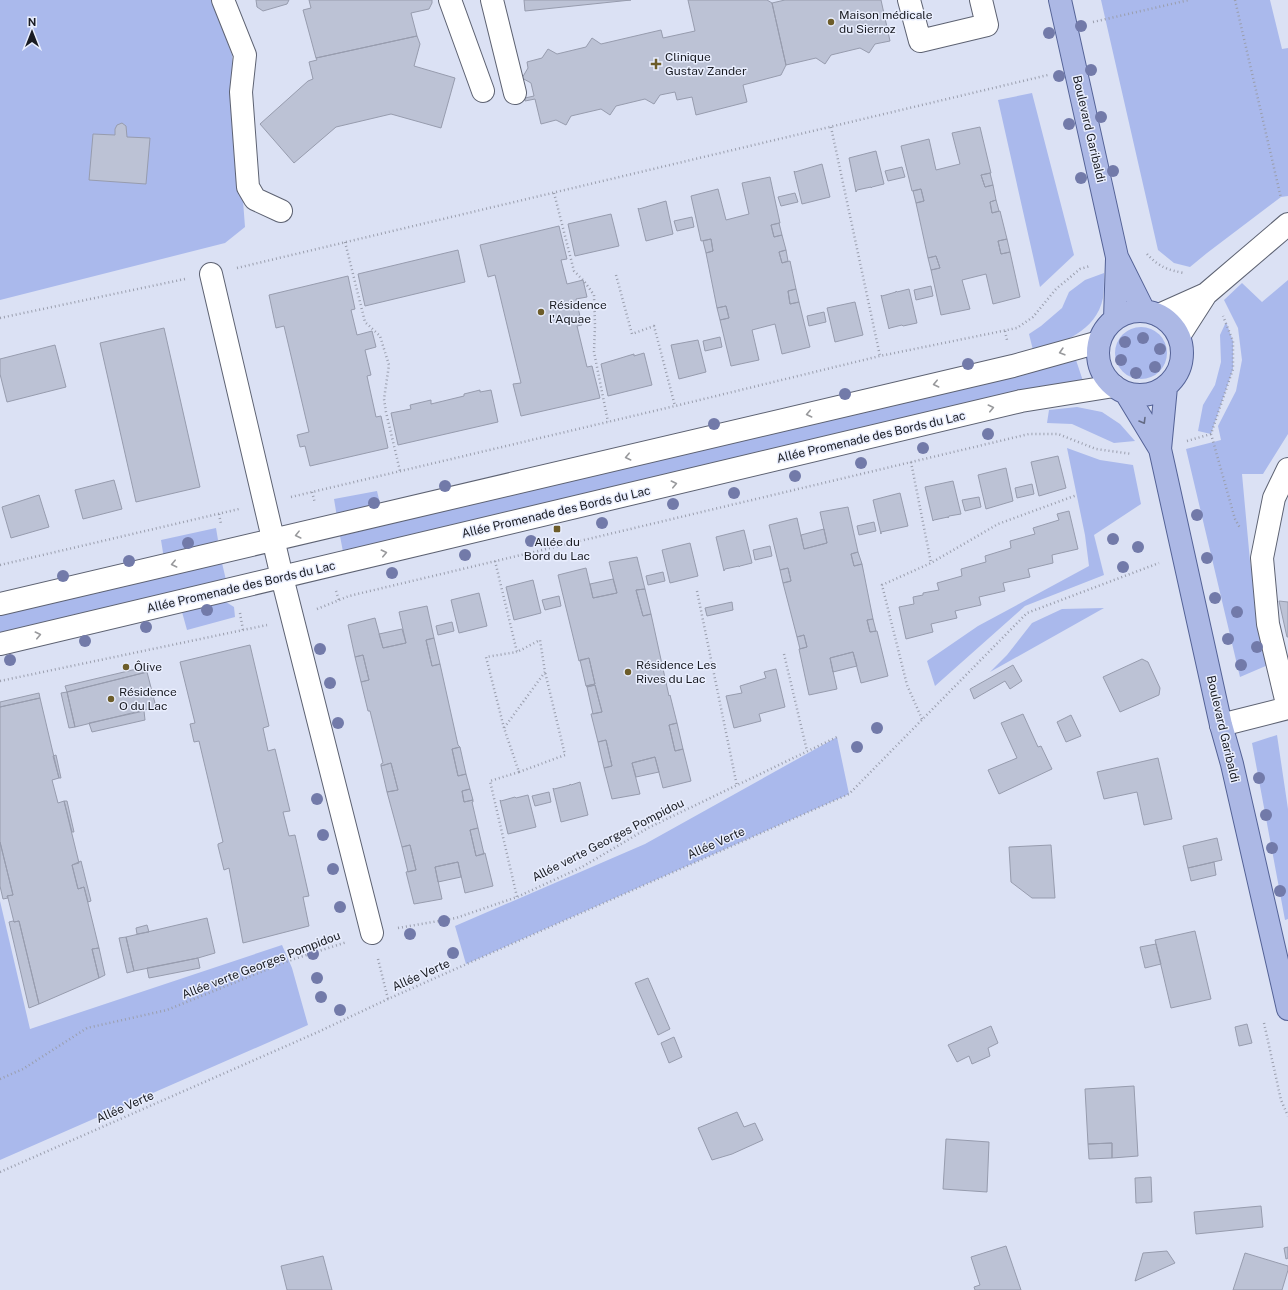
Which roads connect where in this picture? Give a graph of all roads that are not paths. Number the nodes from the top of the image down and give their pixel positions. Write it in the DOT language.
graph roads {
  1 [pos="223,0"];
  2 [pos="450,0"];
  3 [pos="492,0"];
  4 [pos="909,0"];
  5 [pos="981,0"];
  6 [pos="1060,0"];
  7 [pos="483,91"];
  8 [pos="515,93"];
  9 [pos="281,211"];
  10 [pos="1287,224"];
  11 [pos="1117,257"];
  12 [pos="211,274"];
  13 [pos="1206,294"];
  14 [pos="1152,314"];
  15 [pos="1115,320"];
  16 [pos="1178,336"];
  17 [pos="1100,342"];
  18 [pos="1166,387"];
  19 [pos="1120,390"];
  20 [pos="1160,449"];
  21 [pos="1288,469"];
  22 [pos="274,541"];
  23 [pos="282,577"];
  24 [pos="0,604"];
  25 [pos="0,644"];
  26 [pos="1288,708"];
  27 [pos="1221,725"];
  28 [pos="372,933"];
  29 [pos="1288,1009"];
  1 -- 9 [label="street"];
  2 -- 7 [label="street"];
  3 -- 8 [label="street"];
  4 -- 5 [label="street"];
  6 -- 11 [label="main road, Boulevard Garibaldi"];
  10 -- 13 [label="street"];
  11 -- 14 [label="main road, Boulevard Garibaldi"];
  11 -- 15 [label="main road, Boulevard Garibaldi"];
  12 -- 22 [label="street"];
  13 -- 14 [label="street"];
  13 -- 16 [label="street"];
  14 -- 15 [label="main road"];
  14 -- 16 [label="main road"];
  15 -- 17 [label="main road"];
  16 -- 18 [label="main road"];
  17 -- 19 [label="main road"];
  17 -- 22 [label="street, one-way"];
  18 -- 19 [label="main road"];
  18 -- 20 [label="main road, Boulevard Garibaldi"];
  19 -- 20 [label="main road, Boulevard Garibaldi, one-way"];
  23 -- 19 [label="street, Allée Promenade des Bords du Lac, one-way"];
  20 -- 27 [label="main road, Boulevard Garibaldi"];
  21 -- 26 [label="street"];
  22 -- 23 [label="street"];
  22 -- 24 [label="street, one-way"];
  25 -- 23 [label="street, Allée Promenade des Bords du Lac, one-way"];
  23 -- 28 [label="street"];
  26 -- 27 [label="street"];
  27 -- 29 [label="main road, Boulevard Garibaldi"];
}
